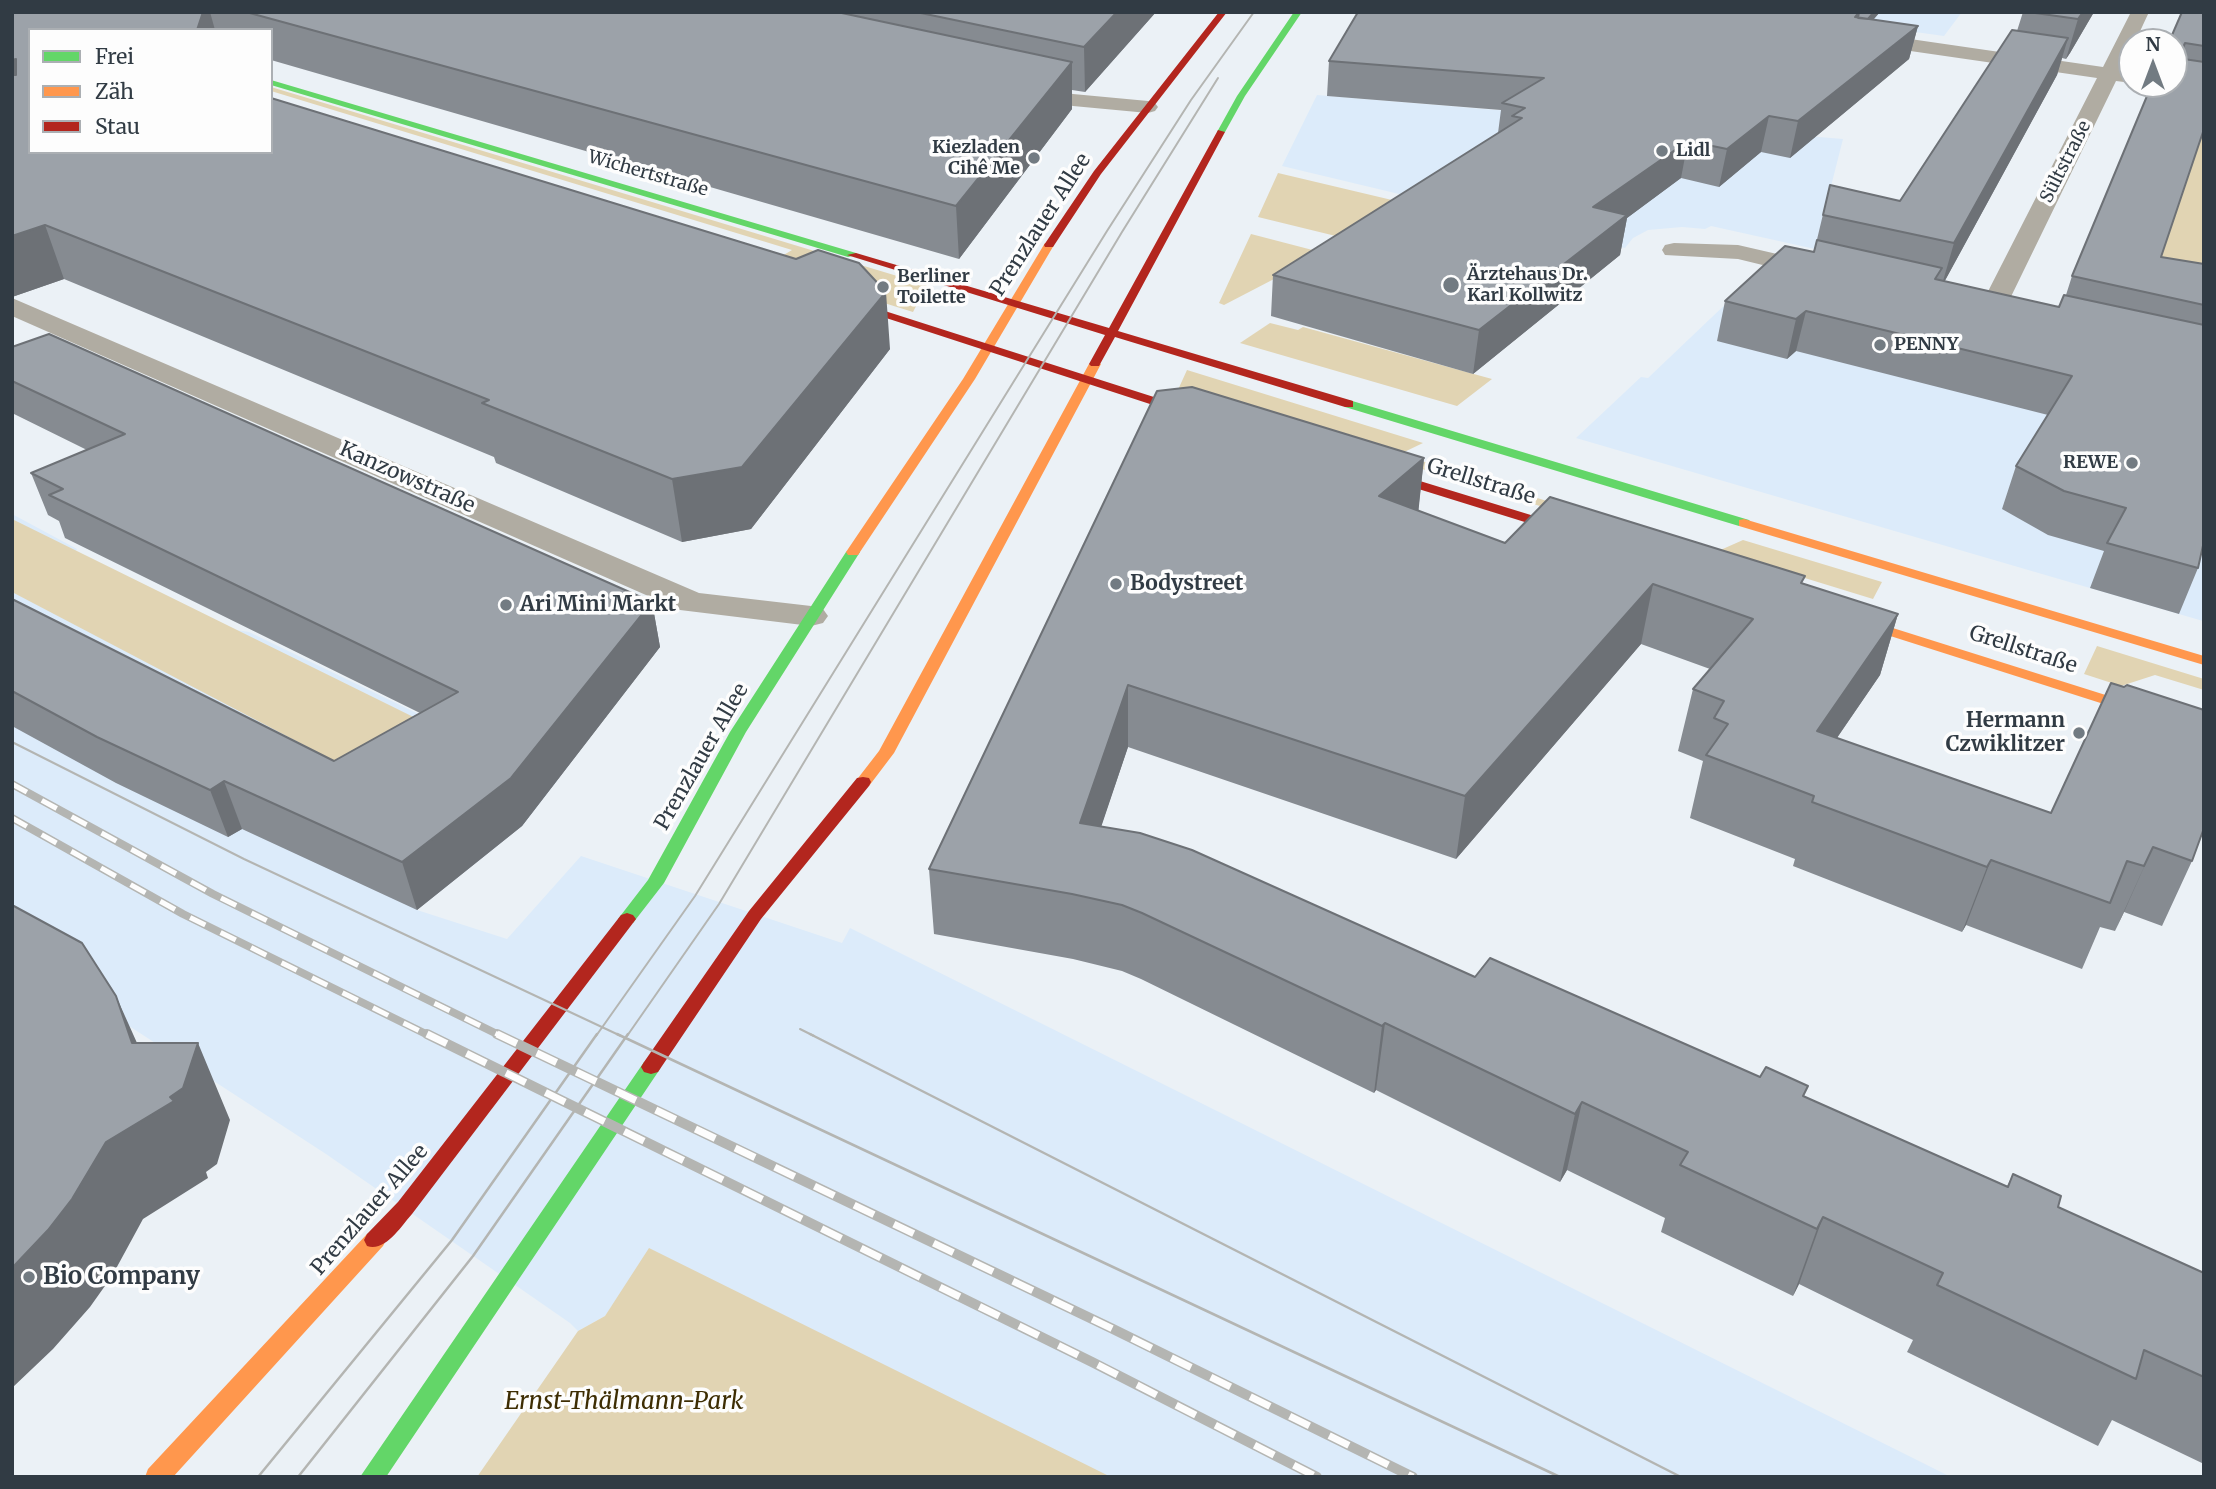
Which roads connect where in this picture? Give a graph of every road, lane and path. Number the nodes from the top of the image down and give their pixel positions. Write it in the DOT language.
graph roads {
  1 [pos="1223,12"];
  2 [pos="1298,12"];
  3 [pos="2140,12"];
  4 [pos="1843,35"];
  5 [pos="2110,74"];
  6 [pos="2118,75"];
  7 [pos="273,83"];
  8 [pos="999,84"];
  9 [pos="1148,107"];
  10 [pos="1674,250"];
  11 [pos="1846,277"];
  12 [pos="816,292"];
  13 [pos="1014,302"];
  14 [pos="12,306"];
  15 [pos="2021,317"];
  16 [pos="1113,333"];
  17 [pos="987,348"];
  18 [pos="1087,380"];
  19 [pos="1219,422"];
  20 [pos="1353,464"];
  21 [pos="1589,537"];
  22 [pos="1825,611"];
  23 [pos="811,616"];
  24 [pos="2204,661"];
  25 [pos="2204,731"];
  26 [pos="157,1477"];
  27 [pos="372,1477"];
  1 -- 9 [label="main road, Prenzlauer Allee"];
  2 -- 16 [label="main road"];
  3 -- 5 [label="street, Sültstraße"];
  4 -- 5 [label="street"];
  5 -- 6 [label="street"];
  5 -- 15 [label="street, Sültstraße"];
  7 -- 13 [label="main road, Wichertstraße"];
  8 -- 9 [label="street"];
  9 -- 13 [label="main road, Prenzlauer Allee"];
  10 -- 11 [label="street"];
  12 -- 17 [label="main road"];
  13 -- 16 [label="main road, Grellstraße"];
  13 -- 17 [label="main road, Prenzlauer Allee"];
  14 -- 23 [label="street, Kanzowstraße"];
  16 -- 18 [label="main road"];
  16 -- 24 [label="main road, Grellstraße"];
  17 -- 18 [label="main road"];
  17 -- 23 [label="main road, Prenzlauer Allee"];
  18 -- 19 [label="main road"];
  18 -- 27 [label="main road"];
  20 -- 21 [label="main road, Grellstraße"];
  22 -- 25 [label="main road, Grellstraße"];
  23 -- 26 [label="main road, Prenzlauer Allee"];
}
